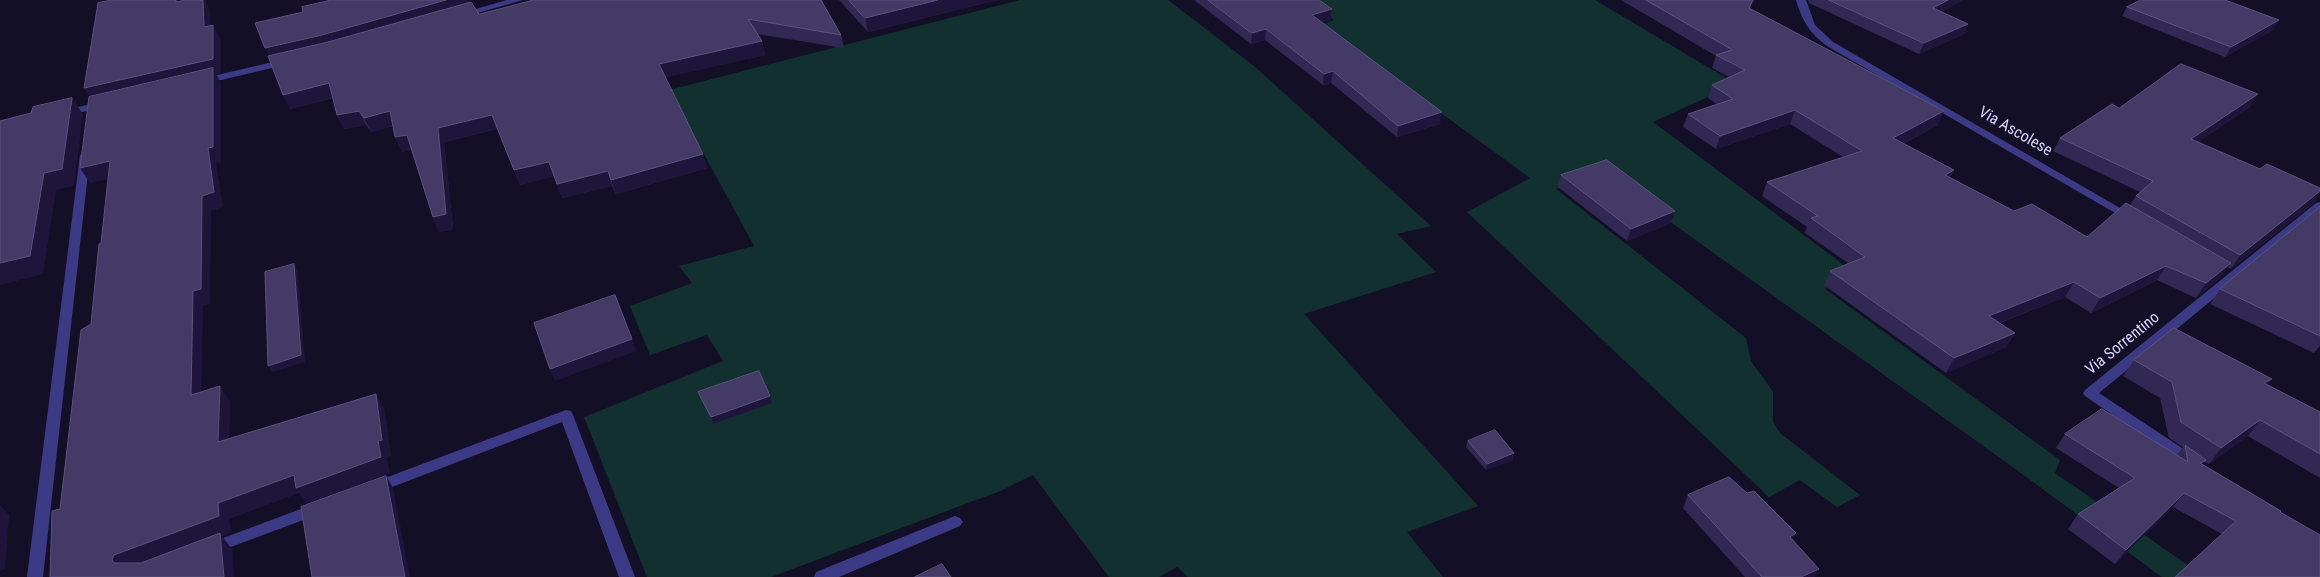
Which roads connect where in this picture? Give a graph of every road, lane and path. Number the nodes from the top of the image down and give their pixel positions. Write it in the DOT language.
graph roads {
  1 [pos="518,0"];
  2 [pos="1801,0"];
  3 [pos="452,17"];
  4 [pos="292,60"];
  5 [pos="196,83"];
  6 [pos="119,101"];
  7 [pos="54,116"];
  8 [pos="87,137"];
  9 [pos="2320,205"];
  10 [pos="2146,227"];
  11 [pos="2204,470"];
  12 [pos="364,491"];
  13 [pos="328,505"];
  14 [pos="955,522"];
  15 [pos="199,553"];
  16 [pos="35,577"];
  17 [pos="628,577"];
  18 [pos="822,577"];
  1 -- 3 [label="street"];
  2 -- 10 [label="street, Via Ascolese"];
  4 -- 5 [label="street"];
  6 -- 7 [label="street"];
  8 -- 16 [label="street"];
  9 -- 11 [label="street, Via Sorrentino"];
  12 -- 17 [label="street"];
  13 -- 15 [label="street"];
  14 -- 18 [label="street"];
}
